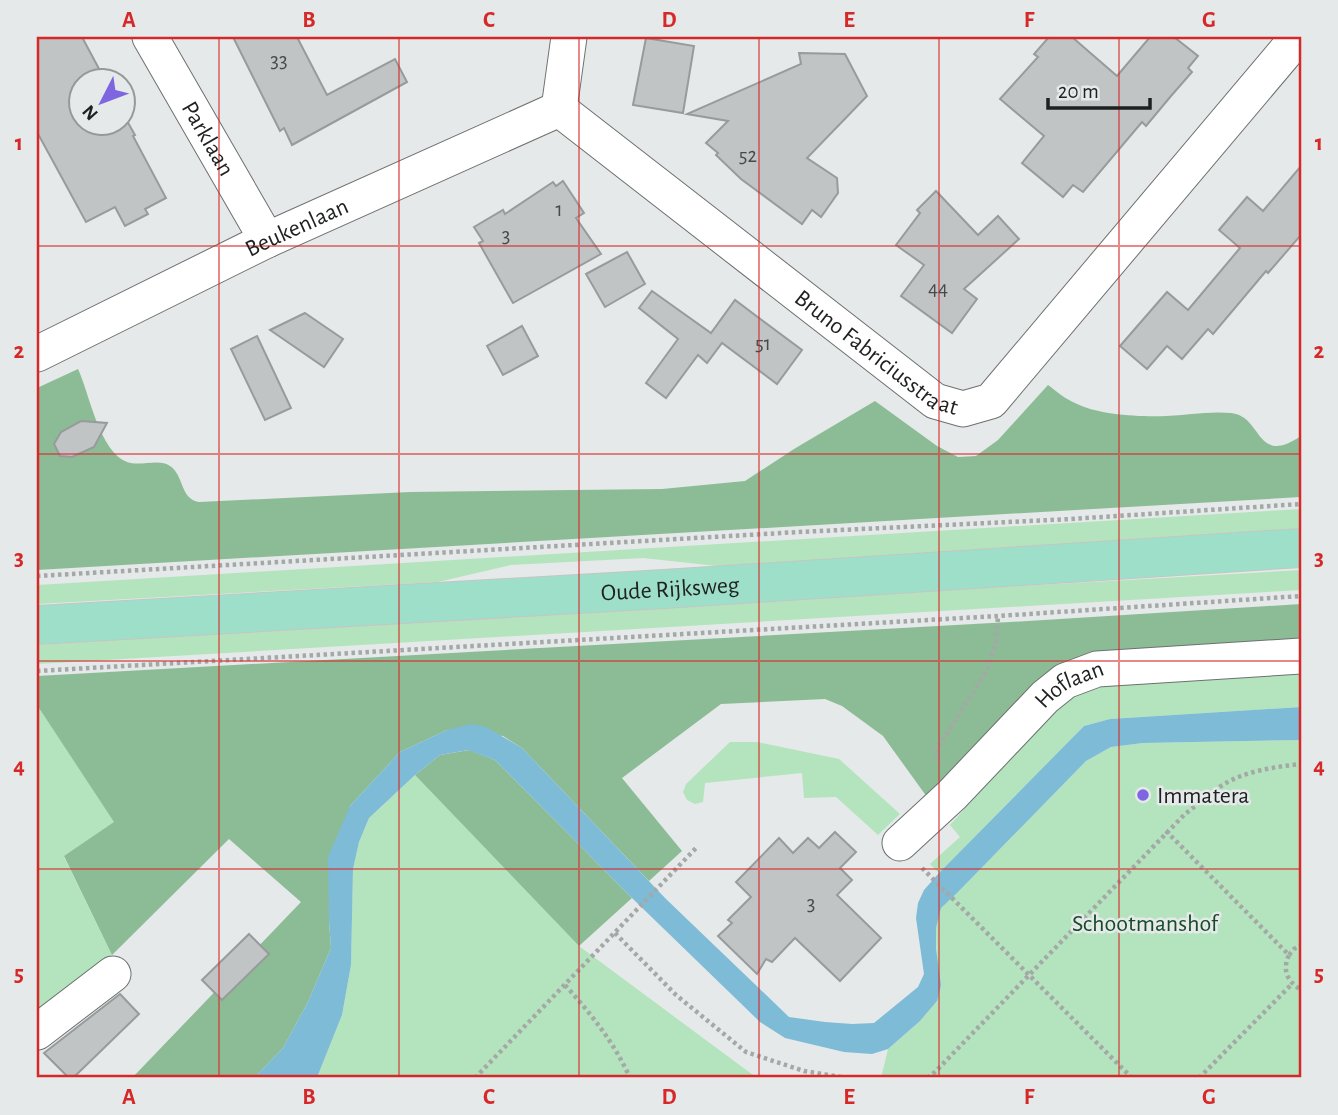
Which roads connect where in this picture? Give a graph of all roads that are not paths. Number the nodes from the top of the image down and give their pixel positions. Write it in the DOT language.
graph roads {
  1 [pos="150,37"];
  2 [pos="569,37"];
  3 [pos="1298,37"];
  4 [pos="559,109"];
  5 [pos="267,240"];
  6 [pos="37,354"];
  7 [pos="1301,548"];
  8 [pos="37,625"];
  9 [pos="1301,656"];
  10 [pos="908,853"];
  11 [pos="113,974"];
  12 [pos="37,1032"];
  1 -- 5 [label="street, Parklaan"];
  2 -- 4 [label="street"];
  3 -- 4 [label="street, Bruno Fabriciusstraat"];
  4 -- 5 [label="street, Beukenlaan"];
  5 -- 6 [label="street, Beukenlaan"];
  7 -- 8 [label="main road, Oude Rijksweg"];
  9 -- 10 [label="street, Hoflaan"];
  11 -- 12 [label="street"];
}
